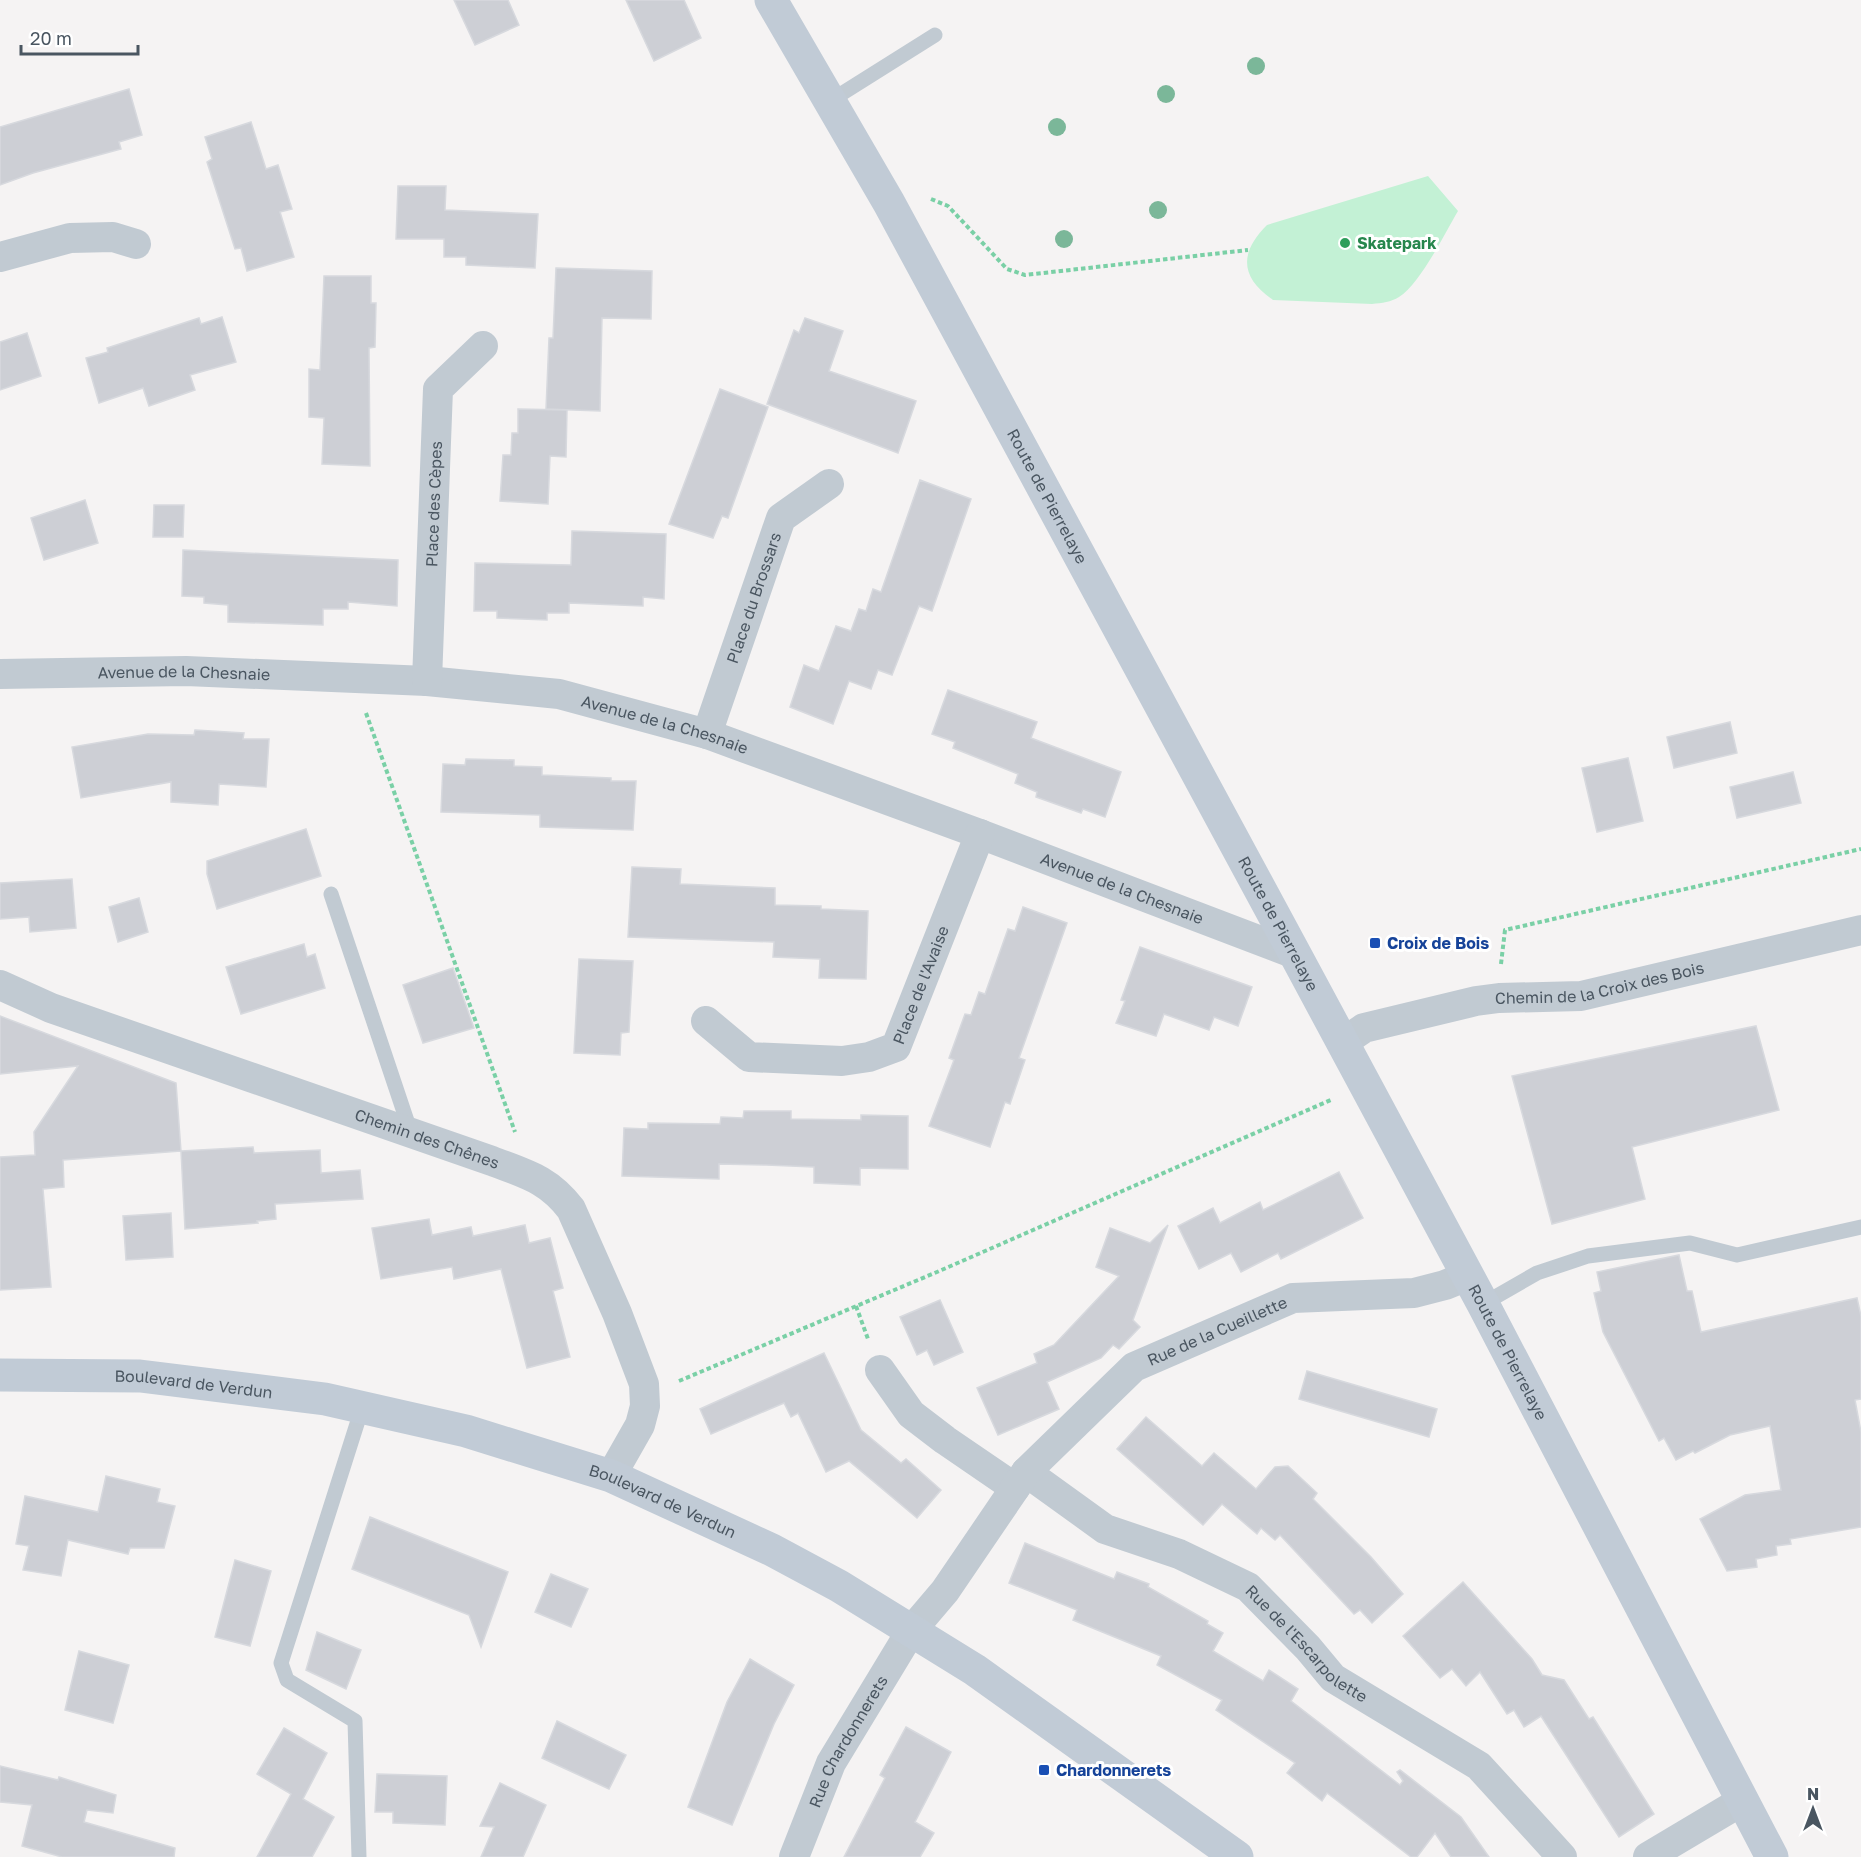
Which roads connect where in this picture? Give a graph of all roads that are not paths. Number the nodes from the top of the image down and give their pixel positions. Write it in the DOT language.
graph roads {
  1 [pos="771,0"];
  2 [pos="934,35"];
  3 [pos="830,100"];
  4 [pos="136,244"];
  5 [pos="0,257"];
  6 [pos="483,346"];
  7 [pos="829,484"];
  8 [pos="0,674"];
  9 [pos="427,681"];
  10 [pos="707,734"];
  11 [pos="980,834"];
  12 [pos="331,894"];
  13 [pos="1861,930"];
  14 [pos="1295,954"];
  15 [pos="0,985"];
  16 [pos="706,1021"];
  17 [pos="1342,1043"];
  18 [pos="411,1133"];
  19 [pos="1861,1227"];
  20 [pos="1467,1276"];
  21 [pos="1483,1304"];
  22 [pos="880,1370"];
  23 [pos="0,1375"];
  24 [pos="362,1408"];
  25 [pos="611,1476"];
  26 [pos="1020,1480"];
  27 [pos="911,1631"];
  28 [pos="1742,1801"];
  29 [pos="358,1857"];
  30 [pos="794,1857"];
  31 [pos="1237,1857"];
  32 [pos="1562,1857"];
  33 [pos="1648,1857"];
  34 [pos="1772,1857"];
  1 -- 3 [label="street, Route de Pierrelaye"];
  2 -- 3 [label="lane"];
  3 -- 14 [label="street, Route de Pierrelaye"];
  4 -- 5 [label="street"];
  6 -- 9 [label="street, Place des Cèpes"];
  7 -- 10 [label="street, Place du Brossars"];
  8 -- 9 [label="street, Avenue de la Chesnaie"];
  9 -- 10 [label="street, Avenue de la Chesnaie"];
  10 -- 11 [label="street, Avenue de la Chesnaie"];
  11 -- 14 [label="street, Avenue de la Chesnaie"];
  11 -- 16 [label="street, Place de l'Avaise"];
  12 -- 18 [label="lane"];
  13 -- 17 [label="street, Chemin de la Croix des Bois"];
  14 -- 17 [label="street, Route de Pierrelaye"];
  15 -- 18 [label="street, Chemin des Chênes"];
  17 -- 20 [label="street, Route de Pierrelaye"];
  18 -- 25 [label="street, Chemin des Chênes"];
  19 -- 21 [label="lane"];
  20 -- 21 [label="street, Route de Pierrelaye"];
  20 -- 26 [label="street, Rue de la Cueillette"];
  21 -- 28 [label="street, Route de Pierrelaye"];
  22 -- 26 [label="street"];
  23 -- 24 [label="street, Boulevard de Verdun"];
  24 -- 25 [label="street, Boulevard de Verdun"];
  24 -- 29 [label="lane"];
  25 -- 27 [label="street, Boulevard de Verdun"];
  26 -- 27 [label="street, Rue de la Cueillette"];
  26 -- 32 [label="street, Rue de l'Escarpolette"];
  27 -- 30 [label="street, Rue Chardonnerets"];
  27 -- 31 [label="street, Boulevard de Verdun"];
  28 -- 33 [label="street"];
  28 -- 34 [label="street, Route de Pierrelaye"];
}
